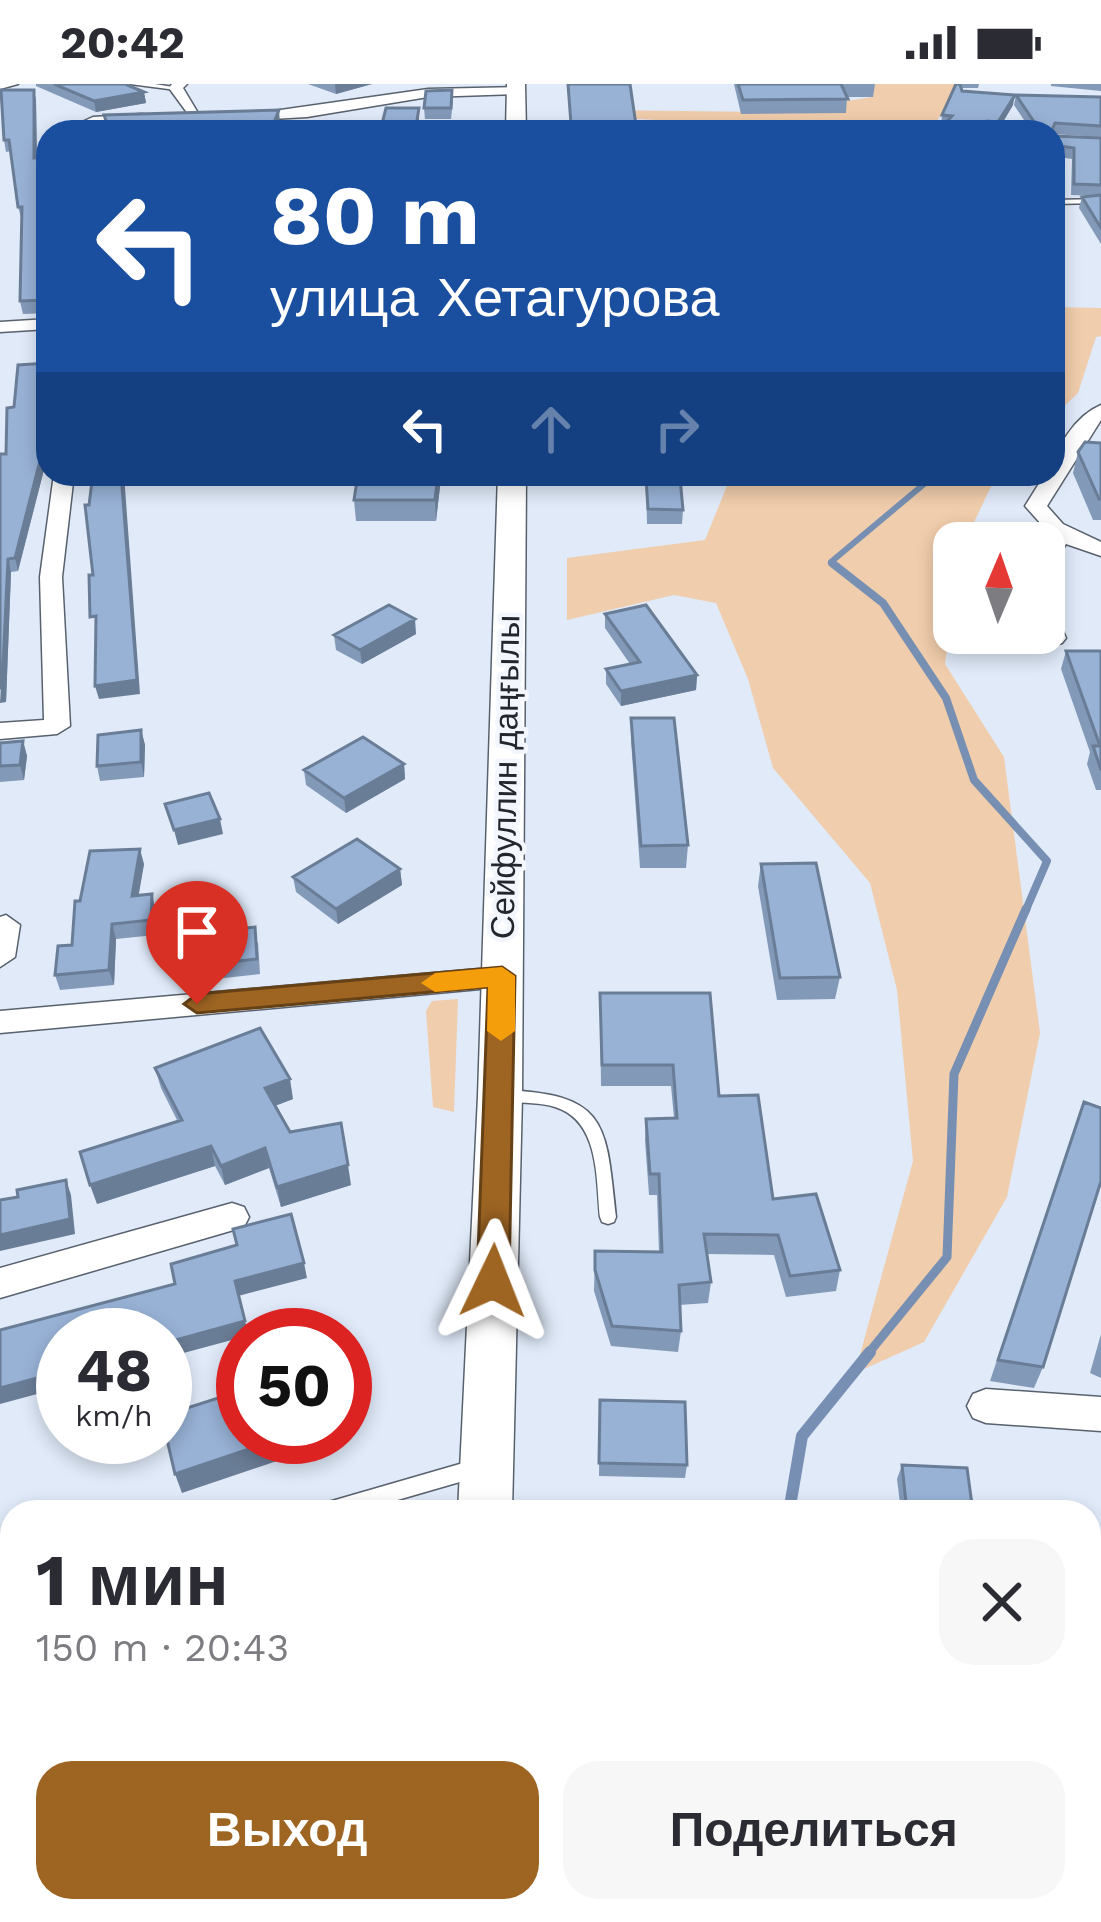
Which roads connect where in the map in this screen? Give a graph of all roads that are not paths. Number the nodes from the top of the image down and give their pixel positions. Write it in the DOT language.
graph roads {
  1 [pos="11,84"];
  2 [pos="133,84"];
  3 [pos="0,85"];
  4 [pos="178,86"];
  5 [pos="516,87"];
  6 [pos="176,116"];
  7 [pos="210,116"];
  8 [pos="155,117"];
  9 [pos="108,120"];
  10 [pos="516,120"];
  11 [pos="1101,201"];
  12 [pos="1065,202"];
  13 [pos="36,325"];
  14 [pos="0,327"];
  15 [pos="1101,410"];
  16 [pos="1065,458"];
  17 [pos="62,486"];
  18 [pos="512,486"];
  19 [pos="1048,486"];
  20 [pos="1045,522"];
  21 [pos="1065,535"];
  22 [pos="1101,549"];
  23 [pos="0,731"];
  24 [pos="5,925"];
  25 [pos="0,956"];
  26 [pos="502,976"];
  27 [pos="0,1022"];
  28 [pos="500,1096"];
  29 [pos="232,1217"];
  30 [pos="608,1217"];
  31 [pos="0,1283"];
  32 [pos="986,1406"];
  33 [pos="1101,1414"];
  34 [pos="485,1489"];
  35 [pos="408,1500"];
  1 -- 3 [label="street"];
  2 -- 4 [label="lane"];
  4 -- 7 [label="street"];
  5 -- 7 [label="street"];
  5 -- 10 [label="main road"];
  6 -- 7 [label="street"];
  8 -- 9 [label="street"];
  11 -- 12 [label="lane"];
  13 -- 14 [label="street"];
  15 -- 16 [label="street"];
  17 -- 23 [label="street"];
  18 -- 26 [label="main road, Сейфуллин даңғылы"];
  19 -- 20 [label="street"];
  21 -- 22 [label="street"];
  24 -- 25 [label="street"];
  26 -- 27 [label="street"];
  26 -- 28 [label="main road, Сейфуллин даңғылы"];
  28 -- 30 [label="lane"];
  28 -- 34 [label="main road, Сейфуллин даңғылы"];
  29 -- 31 [label="street"];
  32 -- 33 [label="street"];
  34 -- 35 [label="lane"];
}
